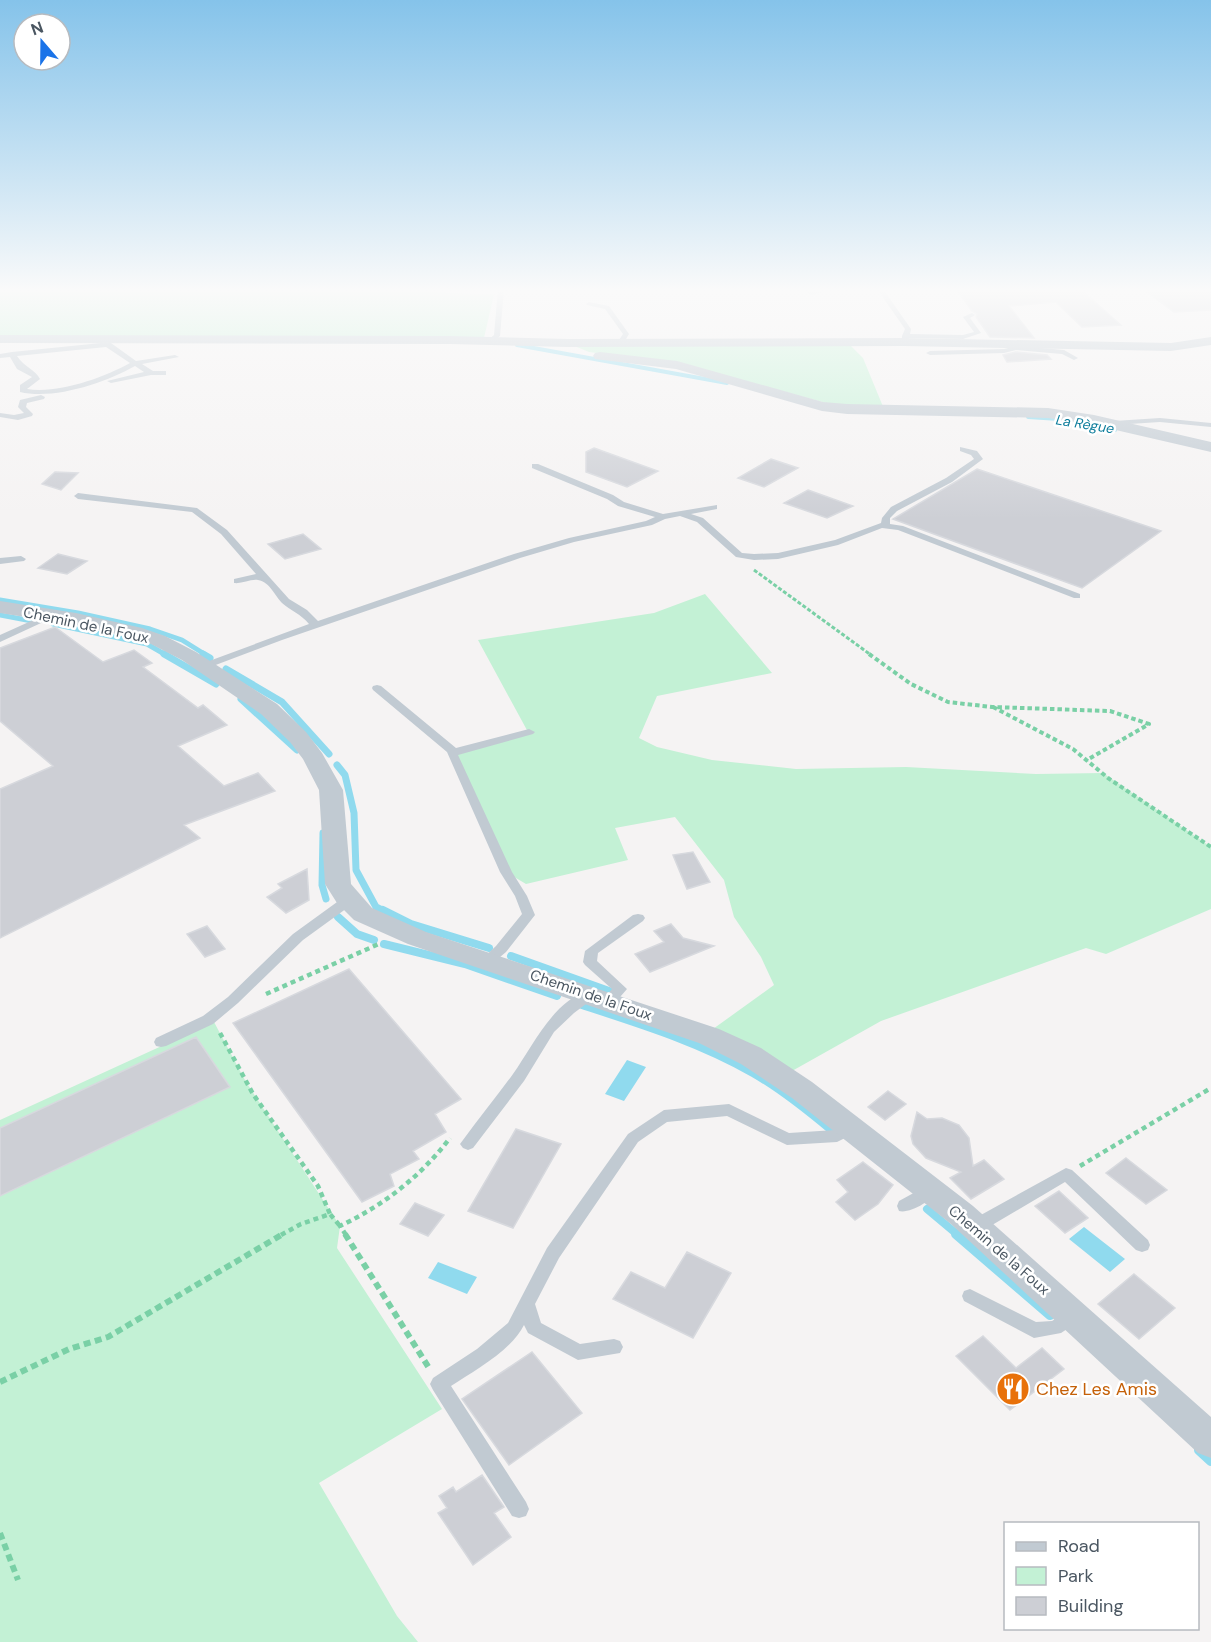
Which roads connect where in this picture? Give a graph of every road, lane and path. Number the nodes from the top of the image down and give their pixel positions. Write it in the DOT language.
graph roads {
  1 [pos="19,366"];
  2 [pos="130,366"];
  3 [pos="139,366"];
  4 [pos="679,366"];
  5 [pos="151,373"];
  6 [pos="163,373"];
  7 [pos="0,415"];
  8 [pos="1111,424"];
  9 [pos="1211,426"];
  10 [pos="1211,447"];
  11 [pos="963,449"];
  12 [pos="535,466"];
  13 [pos="78,496"];
  14 [pos="714,507"];
  15 [pos="683,514"];
  16 [pos="663,517"];
  17 [pos="885,526"];
  18 [pos="739,555"];
  19 [pos="21,559"];
  20 [pos="0,561"];
  21 [pos="265,579"];
  22 [pos="237,580"];
  23 [pos="1077,596"];
  24 [pos="0,607"];
  25 [pos="51,615"];
  26 [pos="316,626"];
  27 [pos="0,639"];
  28 [pos="205,666"];
  29 [pos="377,688"];
  30 [pos="992,707"];
  31 [pos="529,732"];
  32 [pos="454,752"];
  33 [pos="1087,760"];
  34 [pos="1211,848"];
  35 [pos="349,900"];
  36 [pos="638,918"];
  37 [pos="399,930"];
  38 [pos="488,960"];
  39 [pos="266,994"];
  40 [pos="599,998"];
  41 [pos="220,1033"];
  42 [pos="161,1042"];
  43 [pos="1211,1088"];
  44 [pos="852,1128"];
  45 [pos="452,1135"];
  46 [pos="468,1144"];
  47 [pos="1066,1174"];
  48 [pos="930,1190"];
  49 [pos="905,1206"];
  50 [pos="330,1214"];
  51 [pos="340,1226"];
  52 [pos="975,1227"];
  53 [pos="1143,1245"];
  54 [pos="970,1296"];
  55 [pos="526,1304"];
  56 [pos="1074,1316"];
  57 [pos="614,1347"];
  58 [pos="0,1382"];
  59 [pos="439,1384"];
  60 [pos="1211,1441"];
  61 [pos="519,1509"];
  62 [pos="0,1533"];
  63 [pos="18,1580"];
  1 -- 2 [label="lane"];
  3 -- 5 [label="lane"];
  4 -- 8 [label="street"];
  5 -- 6 [label="lane"];
  5 -- 7 [label="lane"];
  8 -- 9 [label="lane"];
  8 -- 10 [label="street"];
  11 -- 17 [label="lane"];
  12 -- 16 [label="lane"];
  13 -- 21 [label="lane"];
  14 -- 15 [label="lane"];
  15 -- 16 [label="lane"];
  15 -- 18 [label="lane"];
  16 -- 26 [label="lane"];
  17 -- 18 [label="lane"];
  17 -- 23 [label="lane"];
  18 -- 30 [label="path"];
  19 -- 20 [label="lane"];
  21 -- 22 [label="lane"];
  21 -- 26 [label="lane"];
  24 -- 25 [label="street, Chemin de la Foux"];
  25 -- 27 [label="lane"];
  25 -- 28 [label="street, Chemin de la Foux"];
  26 -- 28 [label="lane"];
  28 -- 35 [label="street, Chemin de la Foux"];
  29 -- 32 [label="lane"];
  30 -- 33 [label="path"];
  30 -- 33 [label="path"];
  31 -- 32 [label="lane"];
  32 -- 38 [label="lane"];
  33 -- 34 [label="path"];
  35 -- 37 [label="street, Chemin de la Foux"];
  35 -- 42 [label="lane"];
  36 -- 40 [label="lane"];
  37 -- 38 [label="street, Chemin de la Foux"];
  37 -- 39 [label="path"];
  38 -- 40 [label="street, Chemin de la Foux"];
  40 -- 44 [label="street, Chemin de la Foux"];
  40 -- 46 [label="lane"];
  41 -- 50 [label="path"];
  43 -- 47 [label="path"];
  44 -- 48 [label="street, Chemin de la Foux"];
  44 -- 55 [label="lane"];
  45 -- 51 [label="path"];
  47 -- 52 [label="lane"];
  47 -- 53 [label="lane"];
  48 -- 49 [label="lane"];
  48 -- 52 [label="street, Chemin de la Foux"];
  50 -- 51 [label="path"];
  50 -- 58 [label="path"];
  51 -- 59 [label="path"];
  52 -- 56 [label="street, Chemin de la Foux"];
  54 -- 56 [label="lane"];
  55 -- 57 [label="lane"];
  55 -- 59 [label="lane"];
  56 -- 60 [label="street, Chemin de la Foux"];
  59 -- 61 [label="lane"];
  62 -- 63 [label="path"];
}
